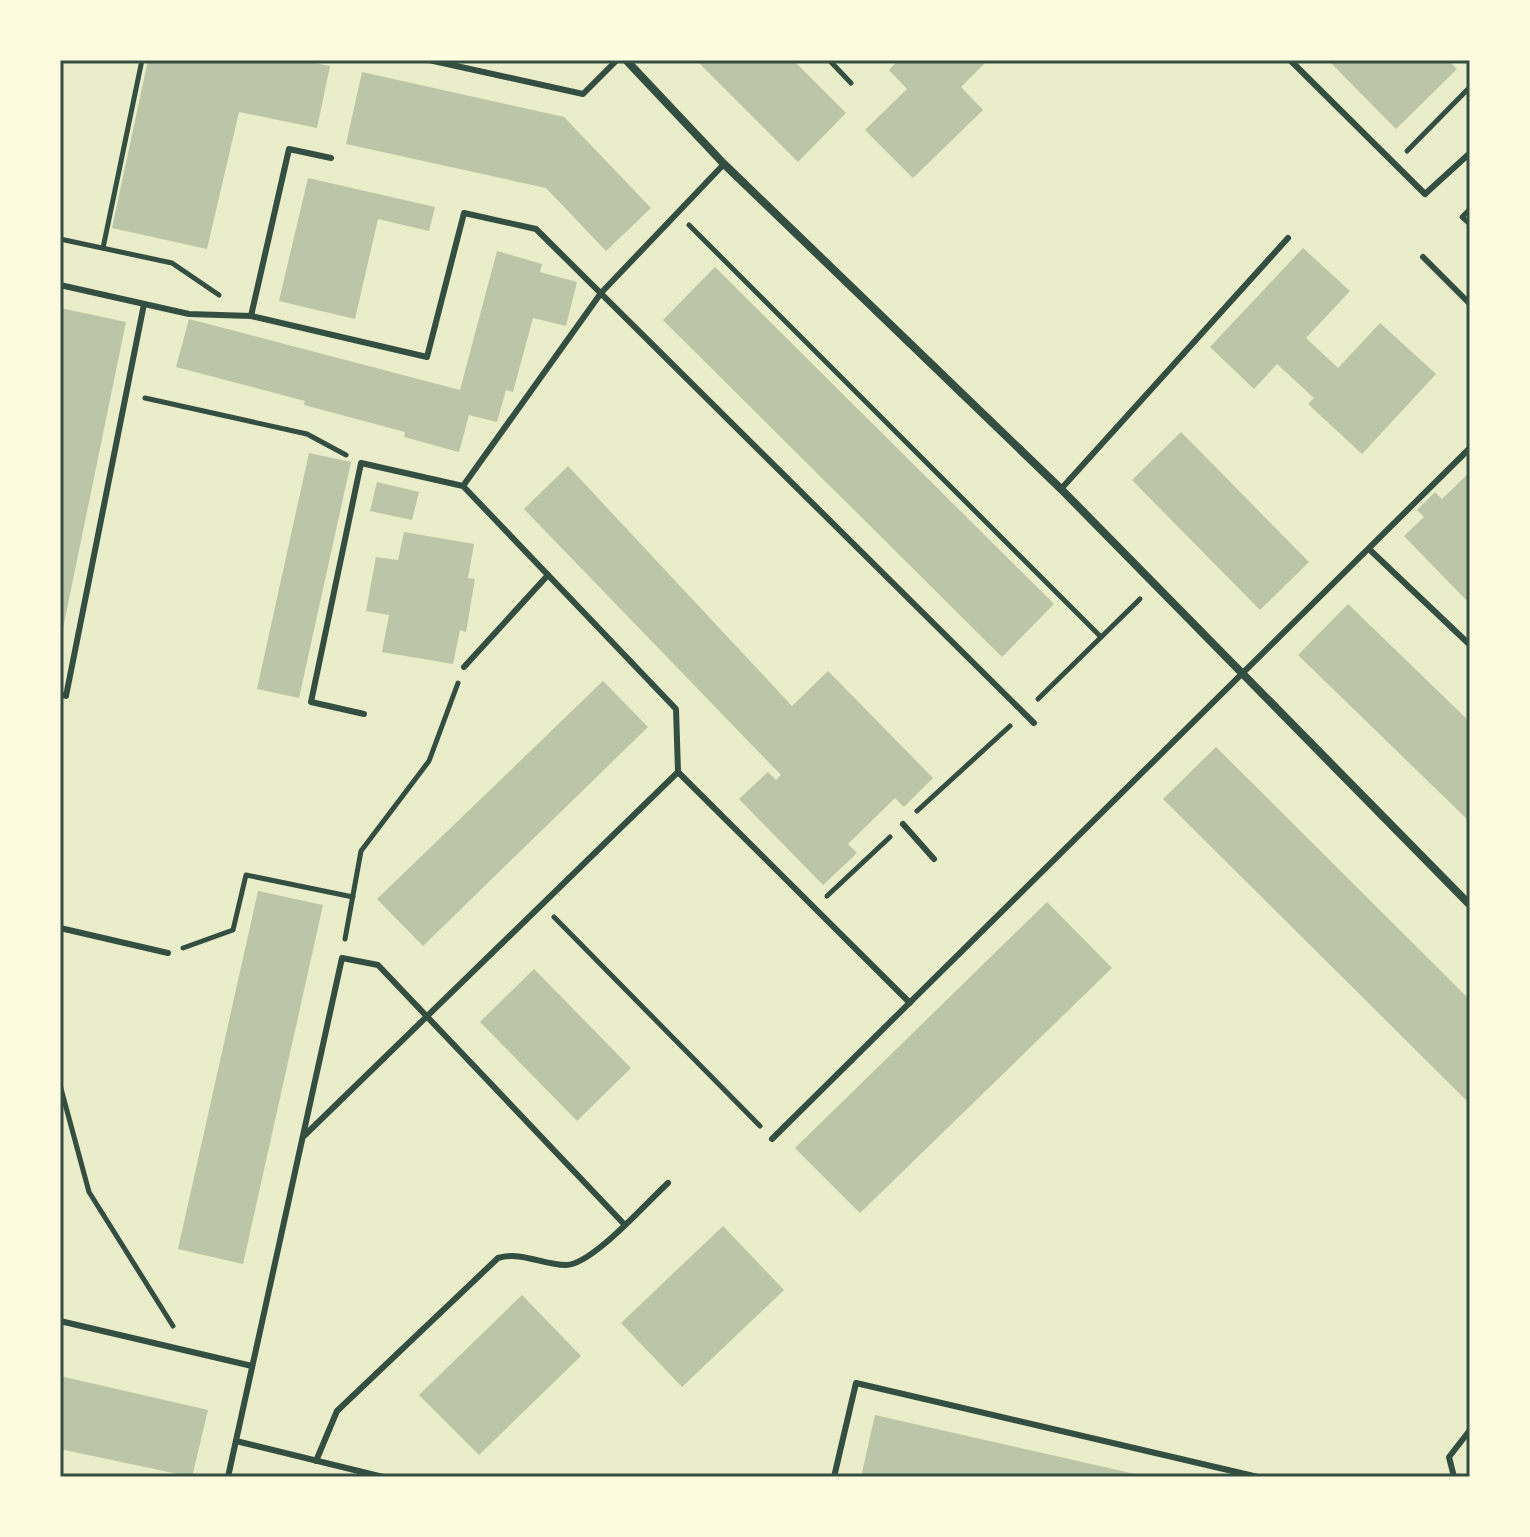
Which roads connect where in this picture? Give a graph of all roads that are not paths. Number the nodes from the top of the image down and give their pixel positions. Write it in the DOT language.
graph roads {
  1 [pos="429,60"];
  2 [pos="617,60"];
  3 [pos="626,60"];
  4 [pos="1290,60"];
  5 [pos="1470,153"];
  6 [pos="331,158"];
  7 [pos="724,164"];
  8 [pos="1288,238"];
  9 [pos="1423,257"];
  10 [pos="60,285"];
  11 [pos="601,293"];
  12 [pos="144,304"];
  13 [pos="1470,304"];
  14 [pos="251,316"];
  15 [pos="1470,448"];
  16 [pos="463,486"];
  17 [pos="1061,489"];
  18 [pos="1369,549"];
  19 [pos="548,575"];
  20 [pos="1470,645"];
  21 [pos="464,667"];
  22 [pos="1243,673"];
  23 [pos="60,694"];
  24 [pos="364,714"];
  25 [pos="1034,723"];
  26 [pos="678,772"];
  27 [pos="903,824"];
  28 [pos="934,859"];
  29 [pos="1470,905"];
  30 [pos="60,928"];
  31 [pos="168,953"];
  32 [pos="910,1003"];
  33 [pos="427,1016"];
  34 [pos="303,1136"];
  35 [pos="772,1139"];
  36 [pos="668,1183"];
  37 [pos="624,1224"];
  38 [pos="60,1321"];
  39 [pos="252,1366"];
  40 [pos="1470,1430"];
  41 [pos="236,1441"];
  42 [pos="316,1461"];
  43 [pos="228,1477"];
  44 [pos="383,1477"];
  45 [pos="834,1477"];
  46 [pos="1258,1477"];
  47 [pos="1454,1477"];
  1 -- 2 [label="lane"];
  3 -- 7 [label="street"];
  4 -- 5 [label="lane"];
  6 -- 14 [label="lane"];
  7 -- 11 [label="lane"];
  7 -- 17 [label="street"];
  8 -- 17 [label="lane"];
  9 -- 13 [label="lane"];
  10 -- 12 [label="lane"];
  11 -- 14 [label="lane"];
  11 -- 16 [label="lane"];
  11 -- 25 [label="lane"];
  12 -- 14 [label="lane"];
  12 -- 23 [label="lane"];
  15 -- 18 [label="lane"];
  16 -- 19 [label="lane"];
  16 -- 24 [label="lane"];
  17 -- 22 [label="street"];
  18 -- 20 [label="lane"];
  18 -- 22 [label="lane"];
  19 -- 21 [label="lane"];
  19 -- 26 [label="lane"];
  22 -- 29 [label="street"];
  22 -- 32 [label="lane"];
  26 -- 32 [label="lane"];
  26 -- 33 [label="lane"];
  27 -- 28 [label="lane"];
  30 -- 31 [label="lane"];
  32 -- 35 [label="lane"];
  33 -- 34 [label="lane"];
  33 -- 34 [label="lane"];
  33 -- 37 [label="lane"];
  34 -- 39 [label="lane"];
  36 -- 37 [label="lane"];
  37 -- 42 [label="lane"];
  38 -- 39 [label="lane"];
  39 -- 41 [label="lane"];
  40 -- 47 [label="lane"];
  41 -- 42 [label="lane"];
  41 -- 43 [label="lane"];
  42 -- 44 [label="lane"];
  45 -- 46 [label="lane"];
}
